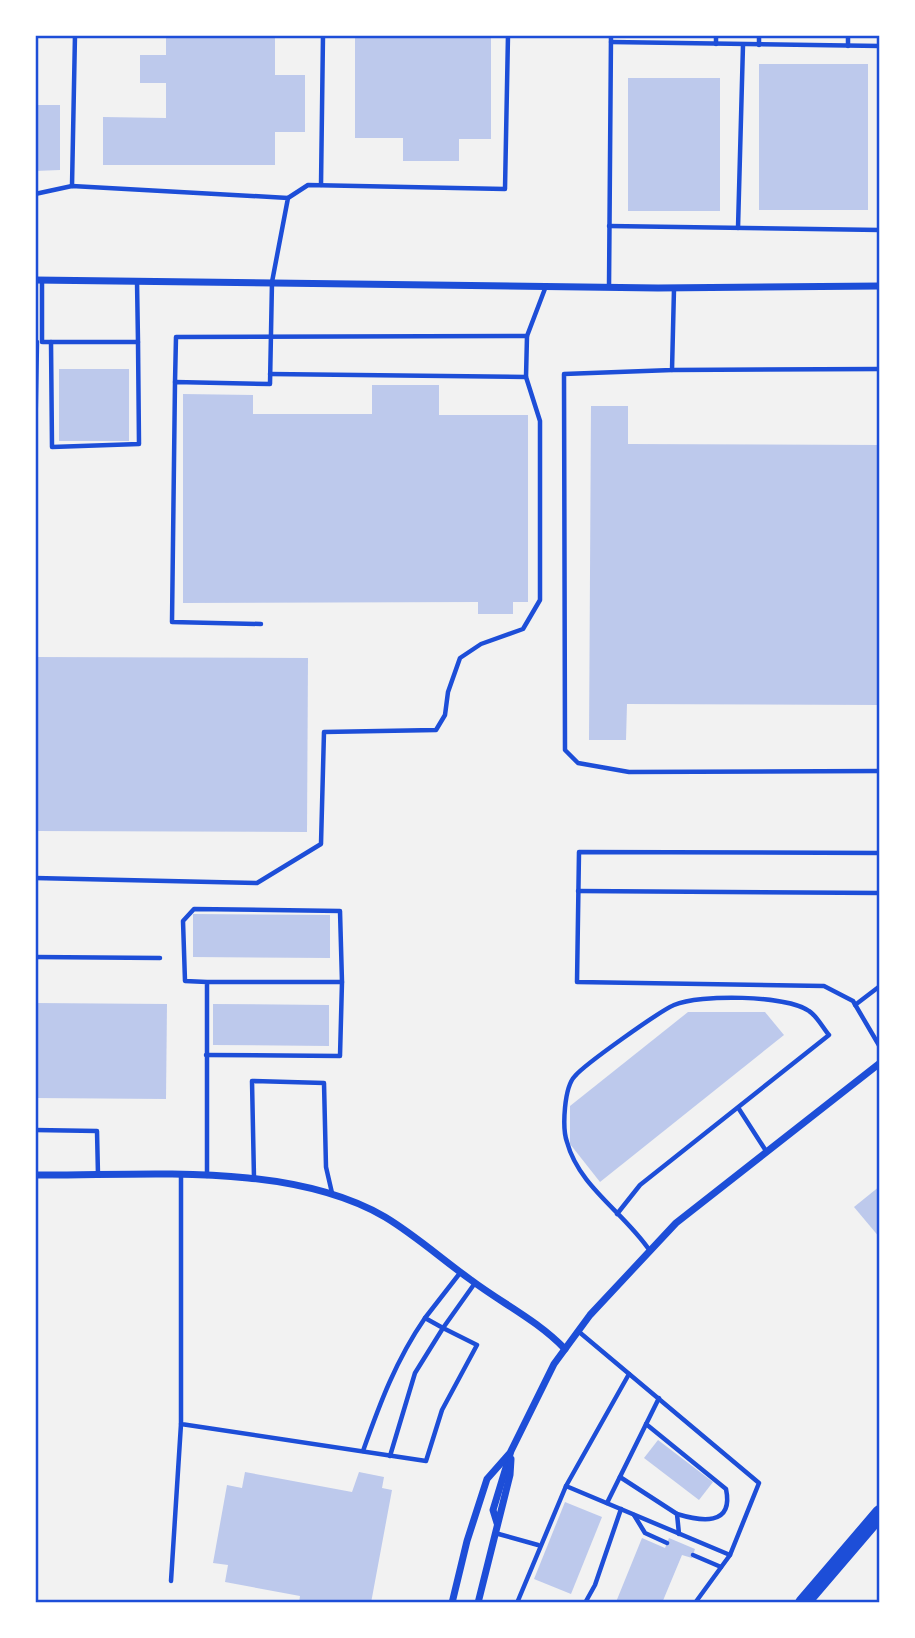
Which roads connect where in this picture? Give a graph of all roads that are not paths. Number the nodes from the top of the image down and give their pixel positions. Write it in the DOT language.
graph roads {
  1 [pos="75,35"];
  2 [pos="323,35"];
  3 [pos="508,35"];
  4 [pos="611,35"];
  5 [pos="716,35"];
  6 [pos="759,35"];
  7 [pos="848,35"];
  8 [pos="611,43"];
  9 [pos="716,44"];
  10 [pos="743,45"];
  11 [pos="759,45"];
  12 [pos="848,46"];
  13 [pos="880,46"];
  14 [pos="321,185"];
  15 [pos="72,186"];
  16 [pos="35,194"];
  17 [pos="288,198"];
  18 [pos="609,226"];
  19 [pos="738,228"];
  20 [pos="880,230"];
  21 [pos="38,280"];
  22 [pos="137,281"];
  23 [pos="272,282"];
  24 [pos="546,286"];
  25 [pos="880,286"];
  26 [pos="609,287"];
  27 [pos="674,288"];
  28 [pos="527,336"];
  29 [pos="271,338"];
  30 [pos="38,342"];
  31 [pos="51,342"];
  32 [pos="138,342"];
  33 [pos="880,369"];
  34 [pos="672,370"];
  35 [pos="270,374"];
  36 [pos="526,377"];
  37 [pos="176,382"];
  38 [pos="35,450"];
  39 [pos="261,624"];
  40 [pos="880,771"];
  41 [pos="880,853"];
  42 [pos="35,878"];
  43 [pos="578,891"];
  44 [pos="880,893"];
  45 [pos="35,957"];
  46 [pos="160,958"];
  47 [pos="207,982"];
  48 [pos="342,982"];
  49 [pos="880,986"];
  50 [pos="855,1005"];
  51 [pos="880,1047"];
  52 [pos="206,1055"];
  53 [pos="880,1063"];
  54 [pos="738,1109"];
  55 [pos="35,1130"];
  56 [pos="766,1151"];
  57 [pos="35,1175"];
  58 [pos="98,1175"];
  59 [pos="181,1176"];
  60 [pos="207,1177"];
  61 [pos="254,1178"];
  62 [pos="331,1193"];
  63 [pos="617,1214"];
  64 [pos="650,1251"];
  65 [pos="460,1273"];
  66 [pos="475,1283"];
  67 [pos="425,1318"];
  68 [pos="443,1328"];
  69 [pos="578,1331"];
  70 [pos="565,1349"];
  71 [pos="629,1374"];
  72 [pos="659,1398"];
  73 [pos="181,1424"];
  74 [pos="646,1424"];
  75 [pos="363,1451"];
  76 [pos="511,1451"];
  77 [pos="390,1456"];
  78 [pos="620,1477"];
  79 [pos="566,1486"];
  80 [pos="607,1503"];
  81 [pos="621,1509"];
  82 [pos="880,1513"];
  83 [pos="634,1514"];
  84 [pos="677,1514"];
  85 [pos="494,1533"];
  86 [pos="680,1534"];
  87 [pos="667,1543"];
  88 [pos="538,1545"];
  89 [pos="693,1555"];
  90 [pos="730,1555"];
  91 [pos="721,1567"];
  92 [pos="171,1581"];
  93 [pos="452,1603"];
  94 [pos="478,1603"];
  95 [pos="517,1603"];
  96 [pos="585,1603"];
  97 [pos="695,1603"];
  98 [pos="803,1603"];
  1 -- 15 [label="lane"];
  2 -- 14 [label="lane"];
  3 -- 14 [label="lane"];
  4 -- 8 [label="lane"];
  5 -- 9 [label="lane"];
  6 -- 11 [label="lane"];
  7 -- 12 [label="lane"];
  8 -- 9 [label="lane"];
  8 -- 18 [label="lane"];
  9 -- 10 [label="lane"];
  10 -- 11 [label="lane"];
  10 -- 19 [label="lane"];
  11 -- 12 [label="lane"];
  12 -- 13 [label="lane"];
  14 -- 17 [label="lane"];
  15 -- 16 [label="lane"];
  15 -- 17 [label="lane"];
  17 -- 23 [label="lane"];
  18 -- 19 [label="lane"];
  18 -- 26 [label="lane"];
  19 -- 20 [label="lane"];
  21 -- 22 [label="street"];
  21 -- 30 [label="lane"];
  22 -- 23 [label="street"];
  22 -- 32 [label="lane"];
  23 -- 24 [label="street"];
  23 -- 29 [label="lane"];
  24 -- 26 [label="street"];
  24 -- 28 [label="lane"];
  25 -- 27 [label="street"];
  26 -- 27 [label="street"];
  27 -- 34 [label="lane"];
  28 -- 29 [label="lane"];
  28 -- 36 [label="lane"];
  29 -- 35 [label="lane"];
  29 -- 37 [label="lane"];
  30 -- 31 [label="lane"];
  30 -- 38 [label="lane"];
  31 -- 32 [label="lane"];
  31 -- 32 [label="lane"];
  33 -- 34 [label="lane"];
  34 -- 40 [label="lane"];
  35 -- 36 [label="lane"];
  35 -- 37 [label="lane"];
  36 -- 42 [label="lane"];
  37 -- 39 [label="lane"];
  41 -- 43 [label="lane"];
  43 -- 44 [label="lane"];
  43 -- 50 [label="lane"];
  45 -- 46 [label="lane"];
  47 -- 48 [label="lane"];
  47 -- 48 [label="lane"];
  47 -- 52 [label="lane"];
  48 -- 52 [label="lane"];
  49 -- 50 [label="lane"];
  50 -- 51 [label="lane"];
  52 -- 60 [label="lane"];
  53 -- 56 [label="street"];
  54 -- 56 [label="lane"];
  54 -- 63 [label="lane"];
  54 -- 63 [label="lane"];
  55 -- 58 [label="lane"];
  56 -- 64 [label="street"];
  57 -- 58 [label="street"];
  58 -- 59 [label="street"];
  59 -- 60 [label="street"];
  59 -- 73 [label="lane"];
  60 -- 61 [label="street"];
  61 -- 62 [label="street"];
  61 -- 62 [label="lane"];
  62 -- 65 [label="street"];
  63 -- 64 [label="lane"];
  64 -- 69 [label="street"];
  65 -- 66 [label="street"];
  65 -- 67 [label="lane"];
  66 -- 68 [label="lane"];
  66 -- 70 [label="street"];
  67 -- 68 [label="lane"];
  67 -- 75 [label="lane"];
  68 -- 77 [label="lane"];
  68 -- 77 [label="lane"];
  69 -- 70 [label="street"];
  69 -- 71 [label="lane"];
  70 -- 76 [label="street"];
  71 -- 72 [label="lane"];
  71 -- 79 [label="lane"];
  72 -- 74 [label="lane"];
  72 -- 90 [label="lane"];
  73 -- 75 [label="lane"];
  73 -- 92 [label="lane"];
  74 -- 78 [label="lane"];
  74 -- 84 [label="lane"];
  75 -- 77 [label="lane"];
  76 -- 85 [label="street"];
  76 -- 93 [label="street"];
  78 -- 80 [label="lane"];
  78 -- 84 [label="lane"];
  79 -- 80 [label="lane"];
  79 -- 88 [label="lane"];
  80 -- 81 [label="lane"];
  81 -- 83 [label="lane"];
  81 -- 96 [label="lane"];
  82 -- 98 [label="highway"];
  83 -- 86 [label="lane"];
  83 -- 87 [label="lane"];
  84 -- 86 [label="lane"];
  85 -- 88 [label="lane"];
  85 -- 94 [label="street"];
  86 -- 90 [label="lane"];
  88 -- 95 [label="lane"];
  89 -- 91 [label="lane"];
  90 -- 91 [label="lane"];
  91 -- 97 [label="lane"];
}
